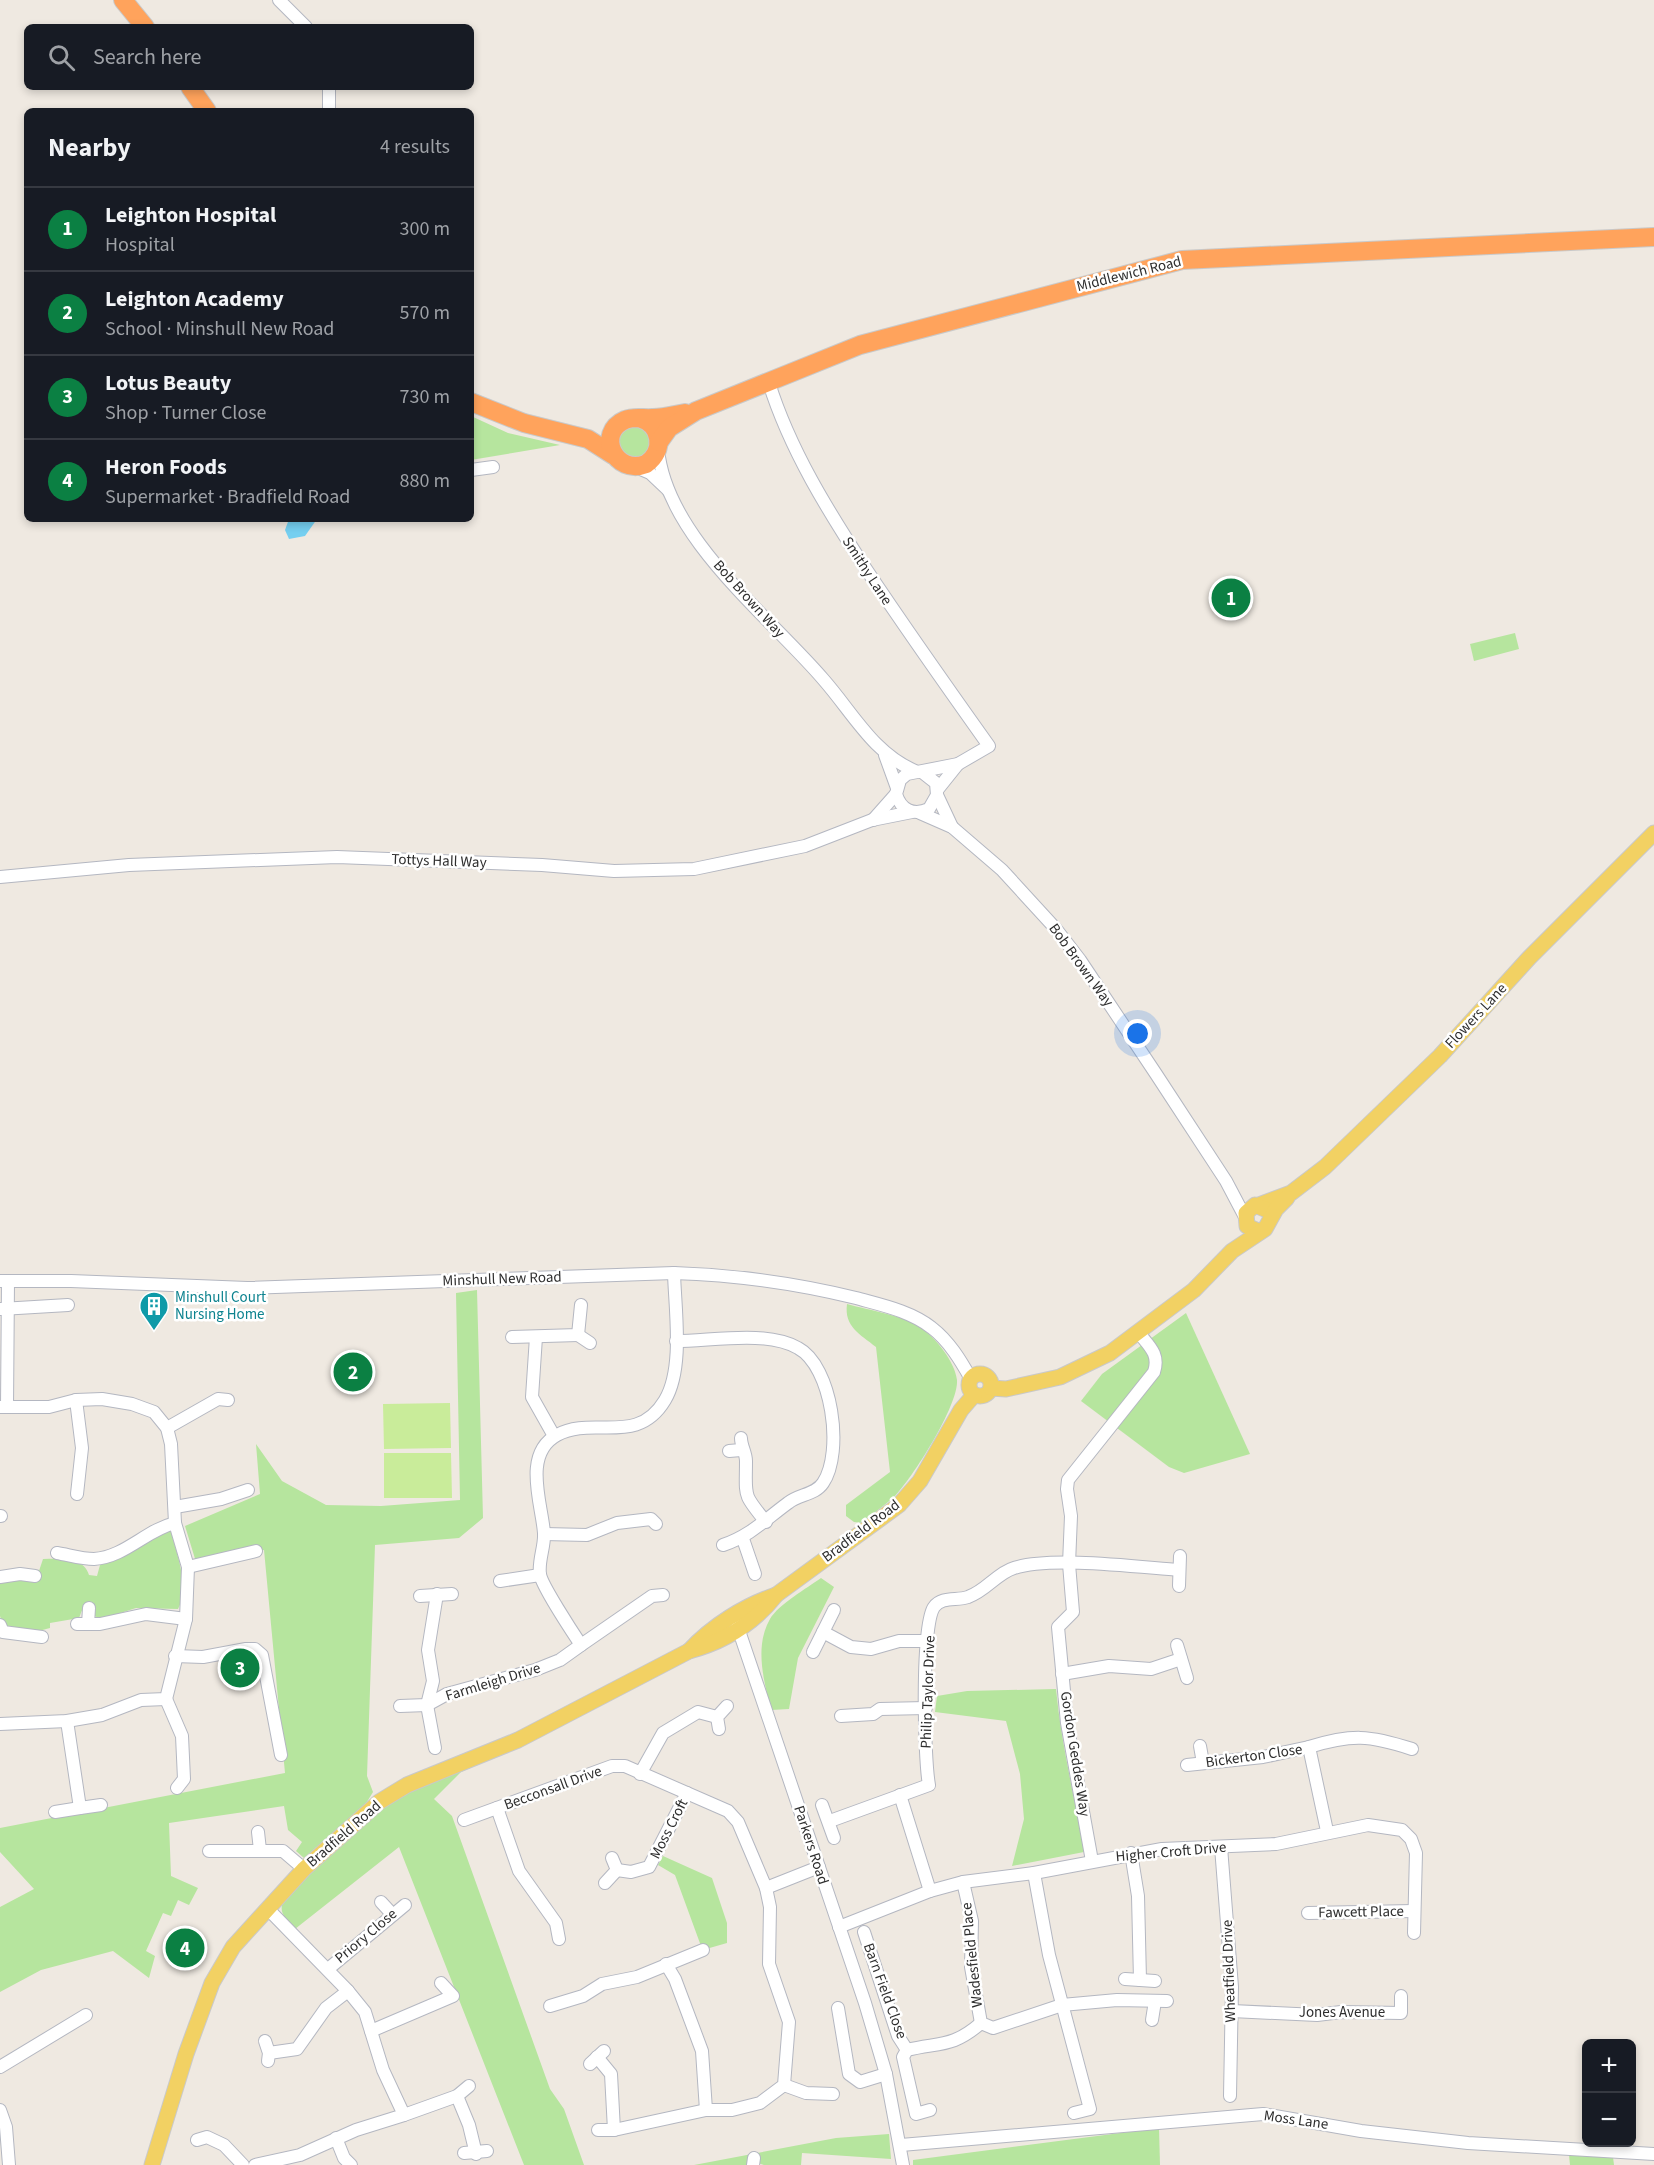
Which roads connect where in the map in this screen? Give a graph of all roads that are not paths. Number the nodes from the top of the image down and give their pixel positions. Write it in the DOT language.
graph roads {
  1 [pos="123,0"];
  2 [pos="279,0"];
  3 [pos="143,24"];
  4 [pos="303,24"];
  5 [pos="192,90"];
  6 [pos="329,90"];
  7 [pos="205,108"];
  8 [pos="328,108"];
  9 [pos="1654,237"];
  10 [pos="769,383"];
  11 [pos="474,403"];
  12 [pos="696,411"];
  13 [pos="639,418"];
  14 [pos="614,428"];
  15 [pos="573,434"];
  16 [pos="659,446"];
  17 [pos="613,455"];
  18 [pos="493,467"];
  19 [pos="636,467"];
  20 [pos="474,470"];
  21 [pos="669,490"];
  22 [pos="885,755"];
  23 [pos="958,764"];
  24 [pos="919,772"];
  25 [pos="896,791"];
  26 [pos="938,792"];
  27 [pos="916,813"];
  28 [pos="872,820"];
  29 [pos="952,827"];
  30 [pos="1654,833"];
  31 [pos="0,877"];
  32 [pos="1226,1181"];
  33 [pos="1291,1193"];
  34 [pos="1257,1205"];
  35 [pos="1245,1218"];
  36 [pos="1270,1218"];
  37 [pos="1258,1232"];
  38 [pos="1232,1251"];
  39 [pos="674,1273"];
  40 [pos="4,1281"];
  41 [pos="68,1305"];
  42 [pos="581,1305"];
  43 [pos="4,1309"];
  44 [pos="1138,1332"];
  45 [pos="578,1335"];
  46 [pos="512,1336"];
  47 [pos="536,1337"];
  48 [pos="676,1341"];
  49 [pos="590,1343"];
  50 [pos="971,1379"];
  51 [pos="991,1388"];
  52 [pos="974,1395"];
  53 [pos="221,1396"];
  54 [pos="76,1400"];
  55 [pos="3,1407"];
  56 [pos="167,1428"];
  57 [pos="554,1436"];
  58 [pos="737,1446"];
  59 [pos="248,1490"];
  60 [pos="77,1494"];
  61 [pos="175,1507"];
  62 [pos="652,1518"];
  63 [pos="766,1522"];
  64 [pos="175,1523"];
  65 [pos="544,1534"];
  66 [pos="743,1539"];
  67 [pos="723,1545"];
  68 [pos="256,1551"];
  69 [pos="57,1553"];
  70 [pos="1180,1556"];
  71 [pos="1069,1564"];
  72 [pos="188,1567"];
  73 [pos="1179,1570"];
  74 [pos="755,1574"];
  75 [pos="540,1575"];
  76 [pos="35,1576"];
  77 [pos="0,1577"];
  78 [pos="500,1581"];
  79 [pos="1179,1586"];
  80 [pos="654,1592"];
  81 [pos="437,1594"];
  82 [pos="452,1594"];
  83 [pos="420,1596"];
  84 [pos="89,1608"];
  85 [pos="834,1610"];
  86 [pos="186,1619"];
  87 [pos="736,1623"];
  88 [pos="1,1631"];
  89 [pos="823,1632"];
  90 [pos="42,1637"];
  91 [pos="927,1641"];
  92 [pos="581,1645"];
  93 [pos="1177,1645"];
  94 [pos="813,1652"];
  95 [pos="175,1656"];
  96 [pos="1181,1659"];
  97 [pos="1062,1674"];
  98 [pos="1187,1678"];
  99 [pos="166,1699"];
  100 [pos="427,1705"];
  101 [pos="400,1706"];
  102 [pos="727,1706"];
  103 [pos="926,1708"];
  104 [pos="841,1716"];
  105 [pos="67,1721"];
  106 [pos="0,1724"];
  107 [pos="1200,1746"];
  108 [pos="1309,1747"];
  109 [pos="435,1748"];
  110 [pos="1412,1749"];
  111 [pos="280,1755"];
  112 [pos="1203,1763"];
  113 [pos="1187,1765"];
  114 [pos="640,1774"];
  115 [pos="177,1788"];
  116 [pos="687,1793"];
  117 [pos="900,1795"];
  118 [pos="101,1805"];
  119 [pos="822,1805"];
  120 [pos="80,1808"];
  121 [pos="496,1808"];
  122 [pos="55,1812"];
  123 [pos="464,1820"];
  124 [pos="830,1821"];
  125 [pos="1327,1831"];
  126 [pos="258,1832"];
  127 [pos="834,1838"];
  128 [pos="1221,1847"];
  129 [pos="260,1850"];
  130 [pos="209,1851"];
  131 [pos="1131,1853"];
  132 [pos="612,1858"];
  133 [pos="1092,1861"];
  134 [pos="819,1868"];
  135 [pos="304,1869"];
  136 [pos="617,1870"];
  137 [pos="1034,1874"];
  138 [pos="963,1882"];
  139 [pos="605,1883"];
  140 [pos="766,1888"];
  141 [pos="930,1891"];
  142 [pos="381,1902"];
  143 [pos="405,1905"];
  144 [pos="268,1909"];
  145 [pos="1414,1911"];
  146 [pos="1308,1912"];
  147 [pos="392,1914"];
  148 [pos="839,1927"];
  149 [pos="864,1932"];
  150 [pos="1414,1933"];
  151 [pos="560,1939"];
  152 [pos="703,1950"];
  153 [pos="666,1964"];
  154 [pos="328,1969"];
  155 [pos="1125,1979"];
  156 [pos="1140,1980"];
  157 [pos="1155,1982"];
  158 [pos="441,1983"];
  159 [pos="348,1991"];
  160 [pos="1401,1996"];
  161 [pos="1062,2005"];
  162 [pos="550,2006"];
  163 [pos="838,2008"];
  164 [pos="1232,2011"];
  165 [pos="86,2015"];
  166 [pos="1152,2020"];
  167 [pos="983,2025"];
  168 [pos="371,2031"];
  169 [pos="907,2050"];
  170 [pos="267,2052"];
  171 [pos="597,2057"];
  172 [pos="0,2067"];
  173 [pos="886,2074"];
  174 [pos="784,2085"];
  175 [pos="469,2086"];
  176 [pos="833,2094"];
  177 [pos="457,2096"];
  178 [pos="1230,2096"];
  179 [pos="0,2110"];
  180 [pos="705,2110"];
  181 [pos="930,2110"];
  182 [pos="1074,2113"];
  183 [pos="404,2115"];
  184 [pos="598,2130"];
  185 [pos="614,2130"];
  186 [pos="202,2134"];
  187 [pos="336,2138"];
  188 [pos="901,2145"];
  189 [pos="476,2153"];
  190 [pos="1654,2154"];
  191 [pos="9,2165"];
  192 [pos="152,2165"];
  193 [pos="243,2165"];
  194 [pos="255,2165"];
  195 [pos="351,2165"];
  196 [pos="903,2165"];
  1 -- 3 [label="highway"];
  2 -- 4 [label="street"];
  5 -- 7 [label="highway"];
  6 -- 8 [label="street"];
  9 -- 10 [label="highway, Middlewich Road"];
  10 -- 12 [label="highway, Middlewich Road"];
  10 -- 23 [label="street, Smithy Lane"];
  11 -- 15 [label="highway"];
  12 -- 13 [label="highway, Middlewich Road"];
  12 -- 16 [label="highway, Middlewich Road"];
  13 -- 14 [label="highway"];
  13 -- 16 [label="highway"];
  14 -- 15 [label="highway"];
  14 -- 17 [label="highway"];
  15 -- 17 [label="highway"];
  16 -- 19 [label="highway"];
  16 -- 21 [label="street, Bob Brown Way"];
  17 -- 19 [label="highway"];
  18 -- 20 [label="street"];
  19 -- 21 [label="street, Bob Brown Way"];
  21 -- 22 [label="street, Bob Brown Way"];
  22 -- 24 [label="street, Bob Brown Way"];
  22 -- 25 [label="street, Bob Brown Way"];
  23 -- 24 [label="street"];
  23 -- 26 [label="street"];
  24 -- 25 [label="street"];
  24 -- 26 [label="street"];
  25 -- 27 [label="street"];
  25 -- 28 [label="street, Tottys Hall Way"];
  26 -- 27 [label="street"];
  26 -- 29 [label="street, Bob Brown Way"];
  27 -- 28 [label="street, Tottys Hall Way"];
  27 -- 29 [label="street, Bob Brown Way"];
  28 -- 31 [label="street, Tottys Hall Way"];
  29 -- 32 [label="street, Bob Brown Way"];
  30 -- 33 [label="main road, Flowers Lane"];
  32 -- 34 [label="street, Bob Brown Way"];
  32 -- 35 [label="street, Bob Brown Way"];
  33 -- 34 [label="main road, Flowers Lane"];
  33 -- 36 [label="main road, Flowers Lane"];
  34 -- 35 [label="main road"];
  34 -- 36 [label="main road"];
  35 -- 37 [label="main road"];
  35 -- 38 [label="main road"];
  36 -- 37 [label="main road"];
  37 -- 38 [label="main road"];
  38 -- 44 [label="main road"];
  39 -- 40 [label="street, Minshull New Road"];
  39 -- 48 [label="street"];
  39 -- 50 [label="street, Minshull New Road"];
  40 -- 43 [label="street"];
  41 -- 43 [label="street"];
  42 -- 45 [label="street"];
  43 -- 55 [label="street"];
  44 -- 51 [label="main road"];
  44 -- 71 [label="street, Gordon Geddes Way"];
  45 -- 47 [label="street"];
  45 -- 49 [label="street"];
  46 -- 47 [label="street"];
  47 -- 57 [label="street"];
  48 -- 57 [label="street"];
  48 -- 63 [label="street"];
  50 -- 51 [label="main road"];
  50 -- 52 [label="main road"];
  51 -- 52 [label="main road"];
  52 -- 87 [label="main road, Bradfield Road"];
  53 -- 56 [label="street"];
  54 -- 55 [label="street"];
  54 -- 56 [label="street"];
  54 -- 60 [label="street"];
  56 -- 61 [label="street"];
  57 -- 65 [label="street"];
  58 -- 63 [label="street"];
  59 -- 61 [label="street"];
  61 -- 64 [label="street"];
  62 -- 65 [label="street"];
  63 -- 66 [label="street"];
  64 -- 69 [label="street"];
  64 -- 72 [label="street"];
  65 -- 75 [label="street"];
  66 -- 67 [label="street"];
  66 -- 74 [label="street"];
  68 -- 72 [label="street"];
  70 -- 73 [label="street"];
  71 -- 73 [label="street, Philip Taylor Drive"];
  71 -- 91 [label="street, Philip Taylor Drive"];
  71 -- 97 [label="street, Gordon Geddes Way"];
  72 -- 86 [label="street"];
  73 -- 79 [label="street"];
  75 -- 78 [label="street"];
  75 -- 92 [label="street"];
  76 -- 77 [label="street"];
  80 -- 92 [label="street, Farmleigh Drive"];
  81 -- 82 [label="street"];
  81 -- 83 [label="street"];
  81 -- 100 [label="street"];
  84 -- 86 [label="street"];
  85 -- 89 [label="street"];
  86 -- 95 [label="street"];
  87 -- 134 [label="street, Parkers Road"];
  87 -- 135 [label="main road, Bradfield Road"];
  88 -- 90 [label="street"];
  89 -- 91 [label="street"];
  89 -- 94 [label="street"];
  91 -- 103 [label="street, Philip Taylor Drive"];
  92 -- 100 [label="street, Farmleigh Drive"];
  93 -- 96 [label="street"];
  95 -- 99 [label="street"];
  95 -- 111 [label="street"];
  96 -- 97 [label="street"];
  96 -- 98 [label="street"];
  97 -- 133 [label="street, Gordon Geddes Way"];
  99 -- 105 [label="street"];
  99 -- 115 [label="street"];
  100 -- 101 [label="street, Farmleigh Drive"];
  100 -- 109 [label="street, Farmleigh Drive"];
  102 -- 114 [label="street"];
  103 -- 104 [label="street"];
  103 -- 117 [label="street, Philip Taylor Drive"];
  105 -- 106 [label="street"];
  105 -- 120 [label="street"];
  107 -- 112 [label="street"];
  108 -- 110 [label="street"];
  108 -- 112 [label="street, Bickerton Close"];
  108 -- 125 [label="street, Bickerton Close"];
  112 -- 113 [label="street, Bickerton Close"];
  114 -- 116 [label="street, Becconsall Drive"];
  114 -- 121 [label="street, Becconsall Drive"];
  116 -- 136 [label="street, Moss Croft"];
  116 -- 140 [label="street, Becconsall Drive"];
  117 -- 124 [label="street, Philip Taylor Drive"];
  117 -- 141 [label="street"];
  118 -- 120 [label="street"];
  119 -- 124 [label="street"];
  120 -- 122 [label="street"];
  121 -- 123 [label="street, Becconsall Drive"];
  121 -- 151 [label="street"];
  124 -- 127 [label="street"];
  125 -- 128 [label="street, Higher Croft Drive"];
  125 -- 145 [label="street, Higher Croft Drive"];
  126 -- 129 [label="street"];
  128 -- 131 [label="street, Higher Croft Drive"];
  128 -- 164 [label="street, Wheatfield Drive"];
  129 -- 130 [label="street"];
  129 -- 135 [label="street"];
  131 -- 133 [label="street, Higher Croft Drive"];
  131 -- 156 [label="street"];
  132 -- 136 [label="street"];
  133 -- 137 [label="street, Higher Croft Drive"];
  134 -- 140 [label="street"];
  134 -- 148 [label="street, Parkers Road"];
  135 -- 144 [label="main road, Bradfield Road"];
  136 -- 139 [label="street"];
  137 -- 138 [label="street, Higher Croft Drive"];
  137 -- 161 [label="street"];
  138 -- 141 [label="street, Higher Croft Drive"];
  138 -- 167 [label="street, Wadesfield Place"];
  140 -- 174 [label="street, Becconsall Drive"];
  141 -- 148 [label="street, Higher Croft Drive"];
  142 -- 147 [label="street"];
  143 -- 147 [label="street, Priory Close"];
  144 -- 154 [label="street"];
  144 -- 192 [label="main road, Bradfield Road"];
  145 -- 146 [label="street, Fawcett Place"];
  145 -- 150 [label="street, Higher Croft Drive"];
  147 -- 154 [label="street, Priory Close"];
  148 -- 173 [label="street, Parkers Road"];
  149 -- 169 [label="street, Barn Field Close"];
  152 -- 153 [label="street"];
  153 -- 162 [label="street"];
  153 -- 180 [label="street"];
  154 -- 159 [label="street"];
  155 -- 156 [label="street"];
  156 -- 157 [label="street"];
  158 -- 168 [label="street"];
  159 -- 168 [label="street"];
  159 -- 170 [label="street"];
  160 -- 164 [label="street, Jones Avenue"];
  161 -- 166 [label="street"];
  161 -- 167 [label="street"];
  161 -- 182 [label="street"];
  163 -- 173 [label="street"];
  164 -- 178 [label="street, Wheatfield Drive"];
  165 -- 172 [label="street"];
  167 -- 169 [label="street"];
  168 -- 183 [label="street"];
  169 -- 181 [label="street"];
  171 -- 185 [label="street"];
  173 -- 188 [label="street, Parkers Road"];
  174 -- 176 [label="street"];
  174 -- 180 [label="street"];
  175 -- 177 [label="street"];
  177 -- 183 [label="street"];
  177 -- 189 [label="street"];
  179 -- 191 [label="street"];
  180 -- 185 [label="street"];
  183 -- 187 [label="street"];
  184 -- 185 [label="street"];
  186 -- 193 [label="street"];
  187 -- 194 [label="street"];
  187 -- 195 [label="street"];
  188 -- 190 [label="street, Moss Lane"];
  188 -- 196 [label="street, Parkers Road"];
}
